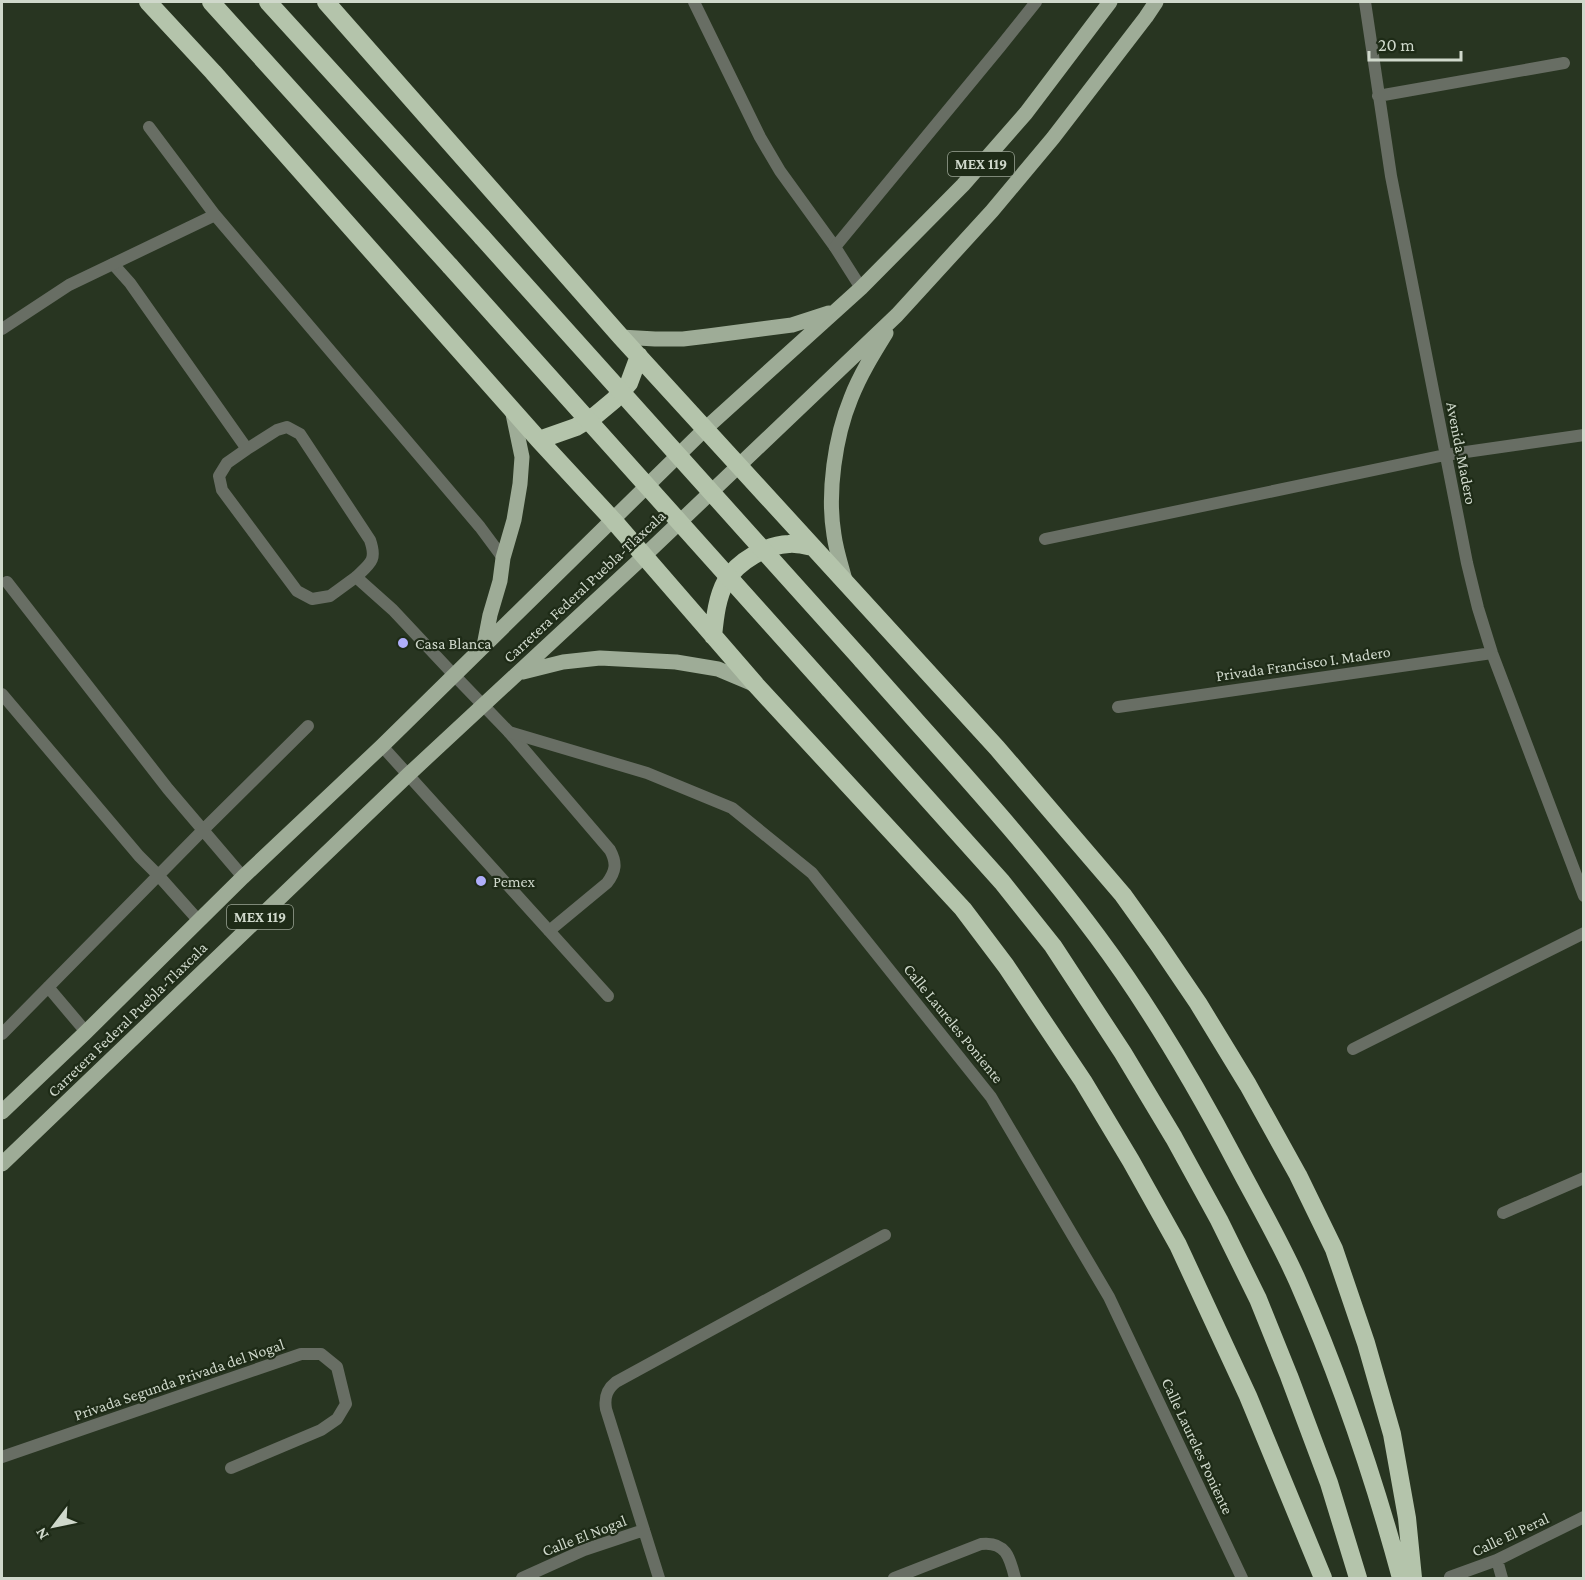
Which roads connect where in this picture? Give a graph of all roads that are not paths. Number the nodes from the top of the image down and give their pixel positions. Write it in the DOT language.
graph roads {
  1 [pos="148,2"];
  2 [pos="211,2"];
  3 [pos="268,2"];
  4 [pos="326,2"];
  5 [pos="694,2"];
  6 [pos="1036,2"];
  7 [pos="1110,2"];
  8 [pos="1156,2"];
  9 [pos="1365,2"];
  10 [pos="1564,63"];
  11 [pos="1378,96"];
  12 [pos="149,127"];
  13 [pos="215,215"];
  14 [pos="835,247"];
  15 [pos="113,264"];
  16 [pos="861,288"];
  17 [pos="835,311"];
  18 [pos="897,315"];
  19 [pos="2,330"];
  20 [pos="621,336"];
  21 [pos="639,356"];
  22 [pos="512,409"];
  23 [pos="705,429"];
  24 [pos="1584,435"];
  25 [pos="539,440"];
  26 [pos="247,449"];
  27 [pos="1445,454"];
  28 [pos="738,465"];
  29 [pos="613,520"];
  30 [pos="1045,539"];
  31 [pos="813,547"];
  32 [pos="644,556"];
  33 [pos="503,558"];
  34 [pos="356,577"];
  35 [pos="845,580"];
  36 [pos="7,582"];
  37 [pos="713,636"];
  38 [pos="484,646"];
  39 [pos="1492,653"];
  40 [pos="520,672"];
  41 [pos="454,675"];
  42 [pos="756,686"];
  43 [pos="2,694"];
  44 [pos="483,705"];
  45 [pos="1118,707"];
  46 [pos="308,726"];
  47 [pos="509,732"];
  48 [pos="382,746"];
  49 [pos="409,774"];
  50 [pos="203,830"];
  51 [pos="159,875"];
  52 [pos="243,877"];
  53 [pos="1584,896"];
  54 [pos="199,921"];
  55 [pos="549,931"];
  56 [pos="1584,933"];
  57 [pos="48,987"];
  58 [pos="608,996"];
  59 [pos="86,1032"];
  60 [pos="2,1034"];
  61 [pos="1353,1049"];
  62 [pos="2,1112"];
  63 [pos="2,1164"];
  64 [pos="1584,1178"];
  65 [pos="1503,1213"];
  66 [pos="885,1235"];
  67 [pos="2,1457"];
  68 [pos="231,1468"];
  69 [pos="1584,1517"];
  70 [pos="644,1530"];
  71 [pos="1497,1560"];
  72 [pos="1450,1577"];
  73 [pos="522,1578"];
  74 [pos="659,1578"];
  75 [pos="894,1578"];
  76 [pos="1016,1578"];
  77 [pos="1242,1578"];
  78 [pos="1323,1578"];
  79 [pos="1358,1578"];
  80 [pos="1401,1578"];
  81 [pos="1413,1578"];
  82 [pos="1502,1578"];
  1 -- 22 [label="highway"];
  2 -- 79 [label="highway, bridge"];
  3 -- 80 [label="highway, bridge"];
  4 -- 20 [label="highway"];
  5 -- 14 [label="street"];
  6 -- 14 [label="street"];
  7 -- 16 [label="main road, Carretera Federal Puebla-Tlaxcala / MEX 119"];
  8 -- 18 [label="main road, Carretera Federal Puebla-Tlaxcala / MEX 119"];
  9 -- 11 [label="street, Avenida Madero"];
  10 -- 11 [label="street"];
  11 -- 27 [label="street, Avenida Madero"];
  12 -- 13 [label="street"];
  13 -- 15 [label="street"];
  13 -- 33 [label="street"];
  14 -- 16 [label="street"];
  15 -- 19 [label="street"];
  15 -- 26 [label="street"];
  16 -- 17 [label="main road, Carretera Federal Puebla-Tlaxcala / MEX 119"];
  17 -- 20 [label="main road"];
  17 -- 23 [label="main road, Carretera Federal Puebla-Tlaxcala / MEX 119"];
  18 -- 28 [label="main road, Carretera Federal Puebla-Tlaxcala / MEX 119"];
  18 -- 35 [label="main road"];
  20 -- 21 [label="highway"];
  21 -- 23 [label="highway"];
  21 -- 25 [label="highway"];
  22 -- 25 [label="highway"];
  22 -- 33 [label="main road"];
  23 -- 28 [label="highway"];
  23 -- 29 [label="main road, Carretera Federal Puebla-Tlaxcala / MEX 119"];
  24 -- 27 [label="street"];
  25 -- 29 [label="highway"];
  26 -- 34 [label="street"];
  26 -- 34 [label="street"];
  27 -- 30 [label="street"];
  27 -- 39 [label="street, Avenida Madero"];
  28 -- 31 [label="highway"];
  28 -- 32 [label="main road, Carretera Federal Puebla-Tlaxcala / MEX 119"];
  29 -- 32 [label="highway"];
  29 -- 38 [label="main road, Carretera Federal Puebla-Tlaxcala / MEX 119"];
  31 -- 35 [label="highway"];
  31 -- 37 [label="highway"];
  32 -- 37 [label="highway"];
  32 -- 40 [label="main road, Carretera Federal Puebla-Tlaxcala / MEX 119"];
  33 -- 38 [label="main road"];
  34 -- 41 [label="street, Calle Laureles Poniente"];
  35 -- 81 [label="highway"];
  36 -- 50 [label="street"];
  37 -- 42 [label="highway"];
  38 -- 41 [label="main road, Carretera Federal Puebla-Tlaxcala / MEX 119"];
  39 -- 45 [label="street, Privada Francisco I. Madero"];
  39 -- 53 [label="street, Avenida Madero"];
  40 -- 42 [label="main road"];
  40 -- 44 [label="main road, Carretera Federal Puebla-Tlaxcala / MEX 119"];
  41 -- 44 [label="street, Calle Laureles Poniente"];
  41 -- 48 [label="main road, Carretera Federal Puebla-Tlaxcala / MEX 119"];
  42 -- 78 [label="highway"];
  43 -- 51 [label="street"];
  44 -- 47 [label="street, Calle Laureles Poniente"];
  44 -- 49 [label="main road, Carretera Federal Puebla-Tlaxcala / MEX 119"];
  46 -- 50 [label="street"];
  47 -- 55 [label="street"];
  47 -- 77 [label="street, Calle Laureles Poniente"];
  48 -- 49 [label="street"];
  48 -- 52 [label="main road, Carretera Federal Puebla-Tlaxcala / MEX 119"];
  49 -- 55 [label="street"];
  49 -- 63 [label="main road, Carretera Federal Puebla-Tlaxcala / MEX 119"];
  50 -- 51 [label="street"];
  50 -- 52 [label="street"];
  51 -- 54 [label="street"];
  51 -- 57 [label="street"];
  52 -- 54 [label="main road, Carretera Federal Puebla-Tlaxcala / MEX 119"];
  54 -- 59 [label="main road, Carretera Federal Puebla-Tlaxcala / MEX 119"];
  55 -- 58 [label="street"];
  56 -- 61 [label="street"];
  57 -- 59 [label="street"];
  57 -- 60 [label="street"];
  59 -- 62 [label="main road, Carretera Federal Puebla-Tlaxcala / MEX 119"];
  64 -- 65 [label="street"];
  66 -- 70 [label="street"];
  67 -- 68 [label="street, Privada Segunda Privada del Nogal"];
  69 -- 71 [label="street, Calle El Peral"];
  70 -- 73 [label="street, Calle El Nogal"];
  70 -- 74 [label="street, Calle El Nogal"];
  71 -- 72 [label="street, Calle El Peral"];
  71 -- 82 [label="street"];
  75 -- 76 [label="street"];
}
